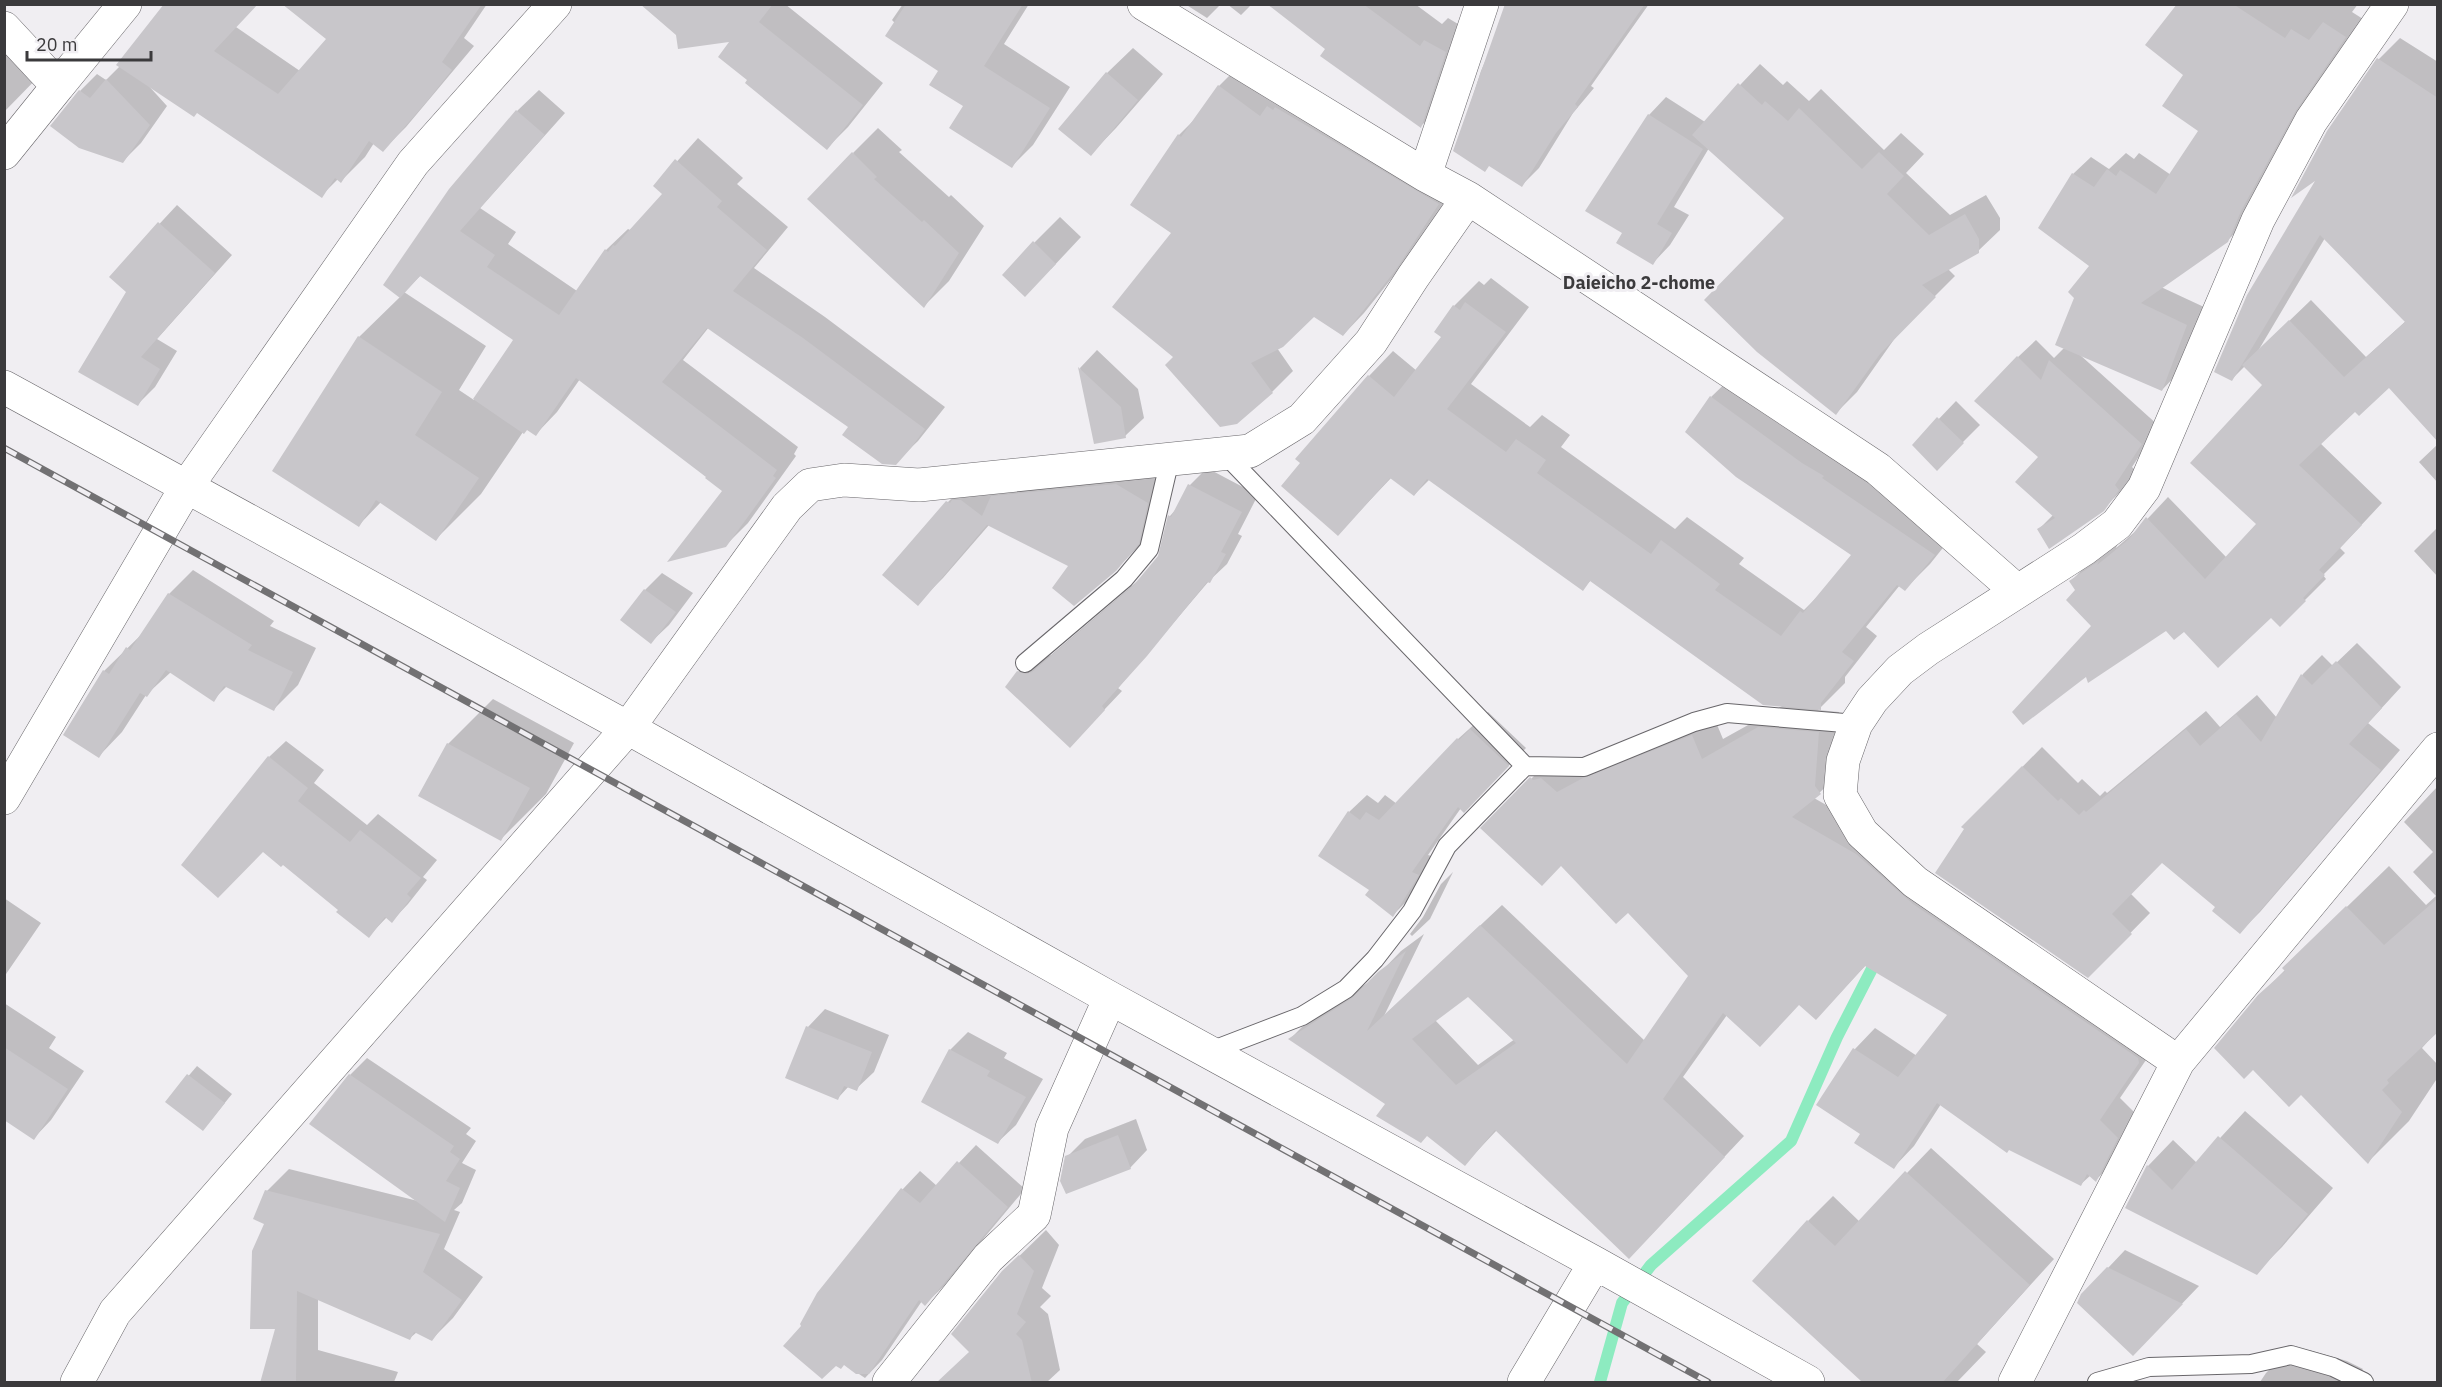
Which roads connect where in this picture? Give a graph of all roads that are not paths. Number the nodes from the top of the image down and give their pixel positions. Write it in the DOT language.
graph roads {
  1 [pos="125,4"];
  2 [pos="555,4"];
  3 [pos="1144,4"];
  4 [pos="1482,4"];
  5 [pos="2392,4"];
  6 [pos="4,28"];
  7 [pos="58,86"];
  8 [pos="4,153"];
  9 [pos="1425,175"];
  10 [pos="1468,198"];
  11 [pos="4,387"];
  12 [pos="1224,453"];
  13 [pos="1170,459"];
  14 [pos="187,486"];
  15 [pos="2017,591"];
  16 [pos="1025,663"];
  17 [pos="1856,724"];
  18 [pos="628,728"];
  19 [pos="2438,749"];
  20 [pos="1526,766"];
  21 [pos="4,798"];
  22 [pos="1110,998"];
  23 [pos="1208,1052"];
  24 [pos="2178,1062"];
  25 [pos="1596,1263"];
  26 [pos="77,1383"];
  27 [pos="889,1383"];
  28 [pos="1524,1383"];
  29 [pos="1808,1383"];
  30 [pos="2015,1383"];
  31 [pos="2097,1383"];
  32 [pos="2364,1383"];
  1 -- 7 [label="street"];
  2 -- 14 [label="street"];
  3 -- 9 [label="street"];
  4 -- 9 [label="street"];
  5 -- 15 [label="street"];
  6 -- 7 [label="street"];
  7 -- 8 [label="street"];
  9 -- 10 [label="street"];
  10 -- 12 [label="street"];
  10 -- 15 [label="street"];
  11 -- 14 [label="street"];
  12 -- 13 [label="street"];
  12 -- 20 [label="lane"];
  13 -- 16 [label="lane"];
  13 -- 18 [label="street"];
  14 -- 18 [label="street"];
  14 -- 21 [label="street"];
  15 -- 17 [label="street"];
  17 -- 20 [label="lane"];
  17 -- 24 [label="street"];
  18 -- 22 [label="street"];
  18 -- 26 [label="street"];
  19 -- 24 [label="street"];
  20 -- 23 [label="lane"];
  22 -- 23 [label="street"];
  22 -- 27 [label="street"];
  23 -- 25 [label="street"];
  24 -- 30 [label="street"];
  25 -- 28 [label="street"];
  25 -- 29 [label="street"];
  31 -- 32 [label="lane"];
}
